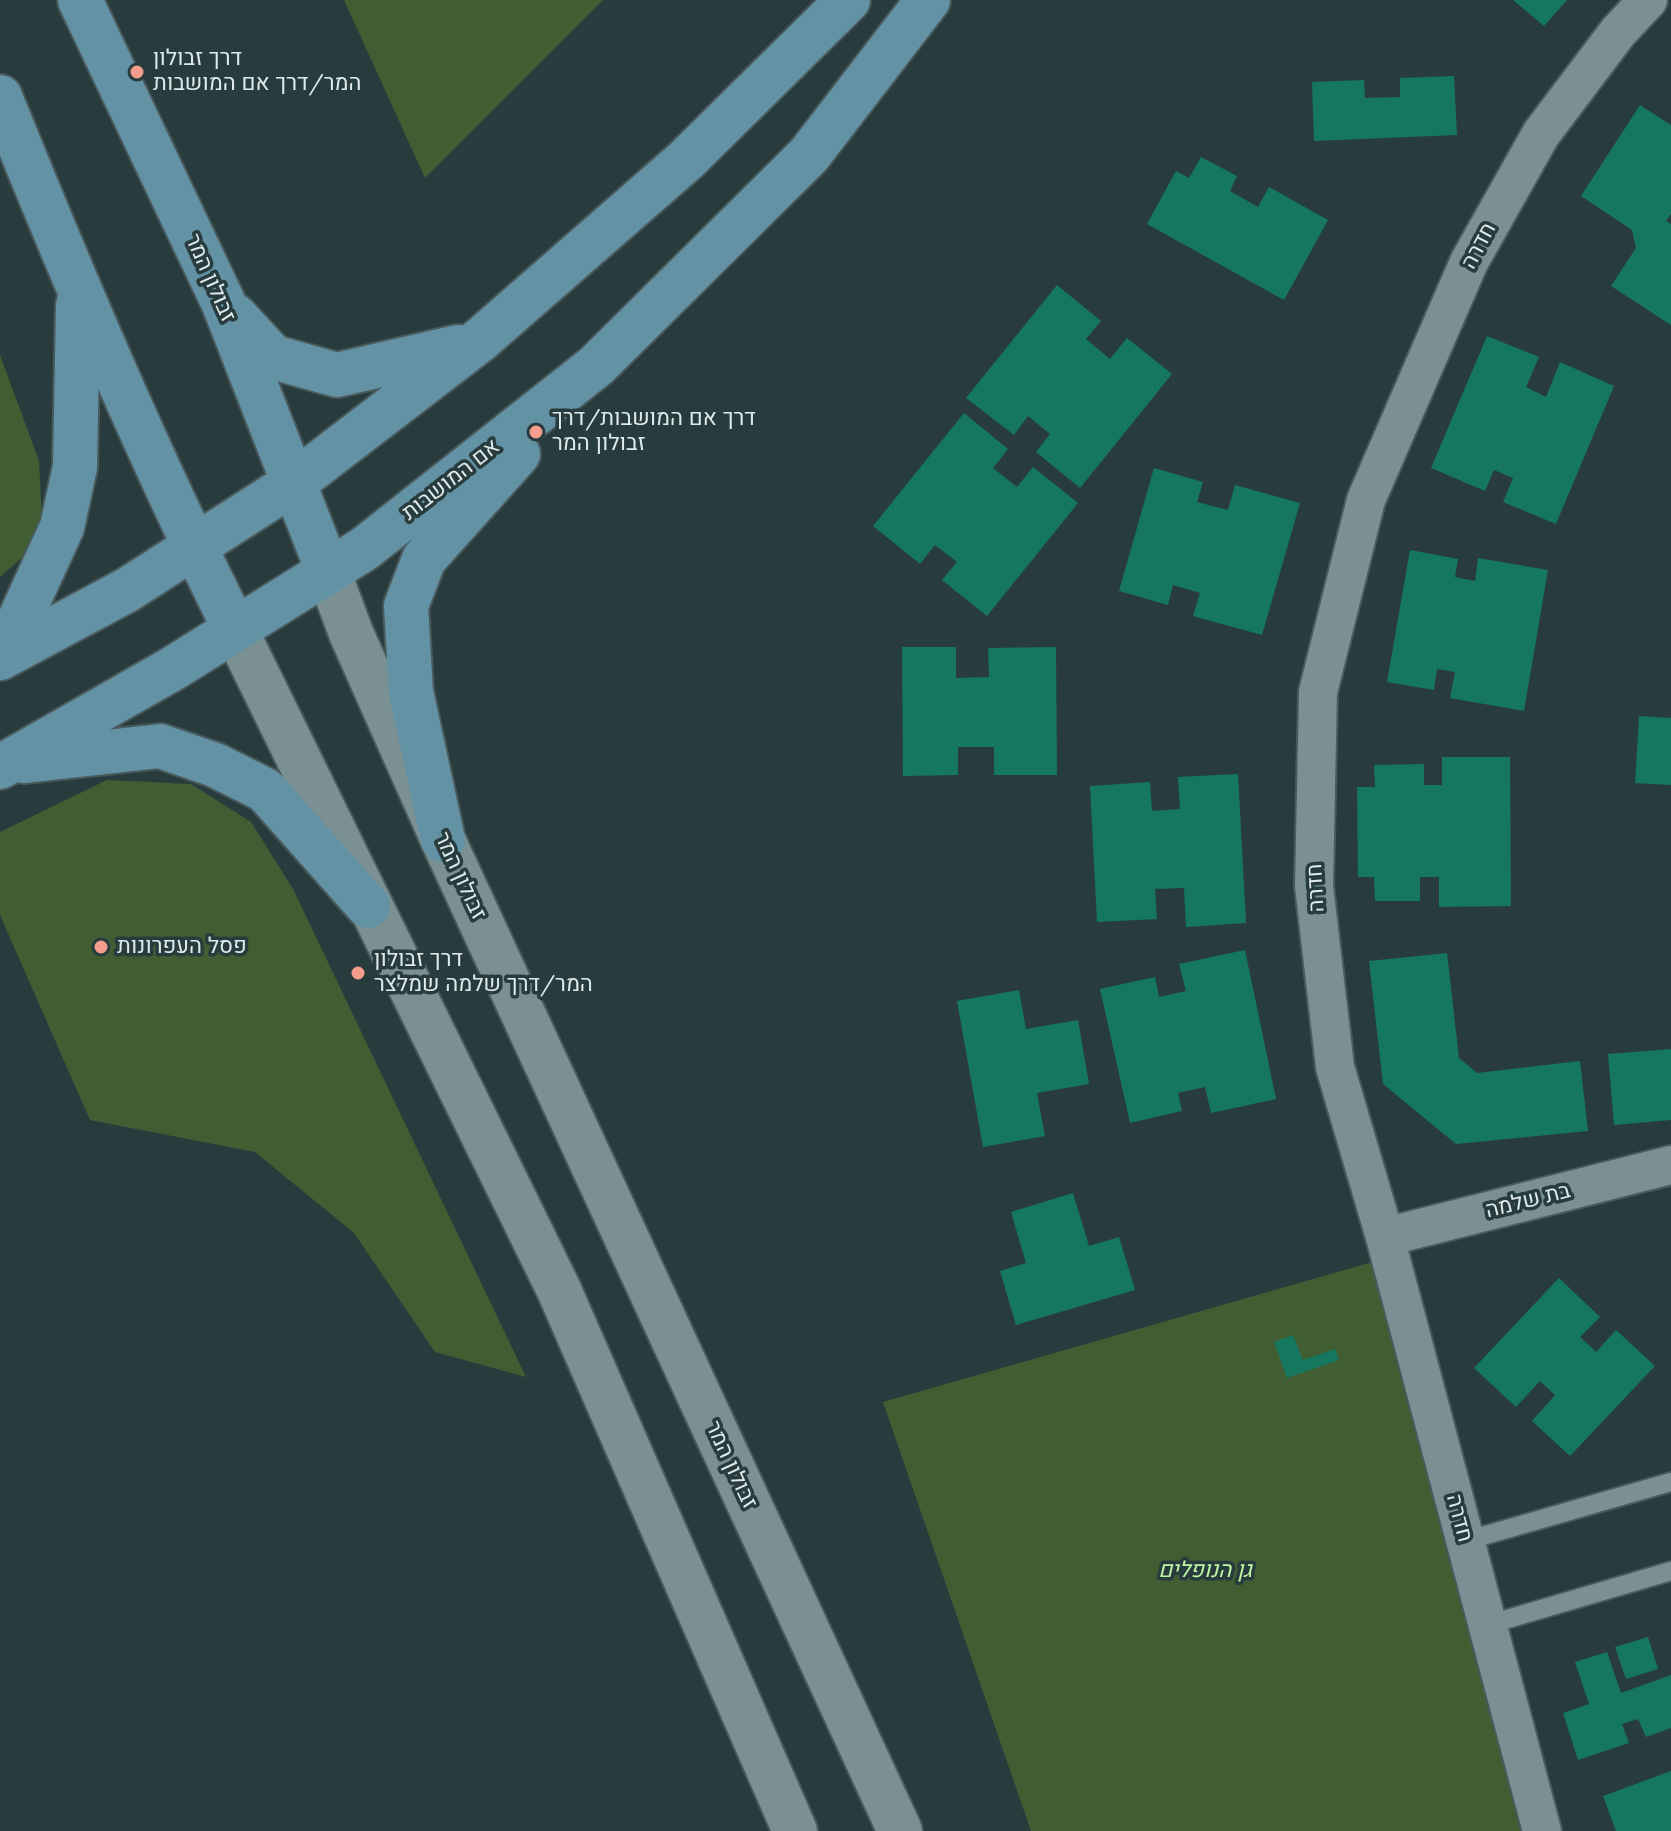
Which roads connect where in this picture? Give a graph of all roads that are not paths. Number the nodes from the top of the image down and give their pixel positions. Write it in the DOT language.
graph roads {
  1 [pos="80,0"];
  2 [pos="848,0"];
  3 [pos="928,0"];
  4 [pos="1648,0"];
  5 [pos="0,97"];
  6 [pos="78,290"];
  7 [pos="224,304"];
  8 [pos="480,340"];
  9 [pos="596,366"];
  10 [pos="295,482"];
  11 [pos="194,547"];
  12 [pos="328,571"];
  13 [pos="235,629"];
  14 [pos="2,657"];
  15 [pos="4,765"];
  16 [pos="443,840"];
  17 [pos="368,906"];
  18 [pos="1671,1165"];
  19 [pos="1385,1237"];
  20 [pos="1671,1482"];
  21 [pos="1465,1541"];
  22 [pos="1671,1571"];
  23 [pos="1487,1625"];
  24 [pos="795,1831"];
  25 [pos="900,1831"];
  26 [pos="1542,1831"];
  1 -- 7 [label="main road, זבולון המר"];
  2 -- 8 [label="main road"];
  3 -- 9 [label="main road, אם המושבות"];
  4 -- 19 [label="street, חדרה"];
  5 -- 6 [label="main road"];
  6 -- 11 [label="main road"];
  6 -- 14 [label="main road"];
  7 -- 8 [label="main road"];
  7 -- 10 [label="main road, זבולון המר"];
  8 -- 10 [label="main road"];
  9 -- 12 [label="main road, אם המושבות"];
  9 -- 16 [label="main road"];
  10 -- 11 [label="main road"];
  10 -- 12 [label="main road, זבולון המר"];
  11 -- 13 [label="main road"];
  11 -- 14 [label="main road"];
  12 -- 13 [label="main road, אם המושבות"];
  12 -- 16 [label="street, זבולון המר"];
  13 -- 15 [label="main road, אם המושבות"];
  13 -- 17 [label="street"];
  15 -- 17 [label="main road"];
  16 -- 25 [label="street, זבולון המר"];
  17 -- 24 [label="street"];
  18 -- 19 [label="street, בת שלמה"];
  19 -- 21 [label="street, חדרה"];
  20 -- 21 [label="lane"];
  21 -- 23 [label="street, חדרה"];
  22 -- 23 [label="lane"];
  23 -- 26 [label="street, חדרה"];
}
